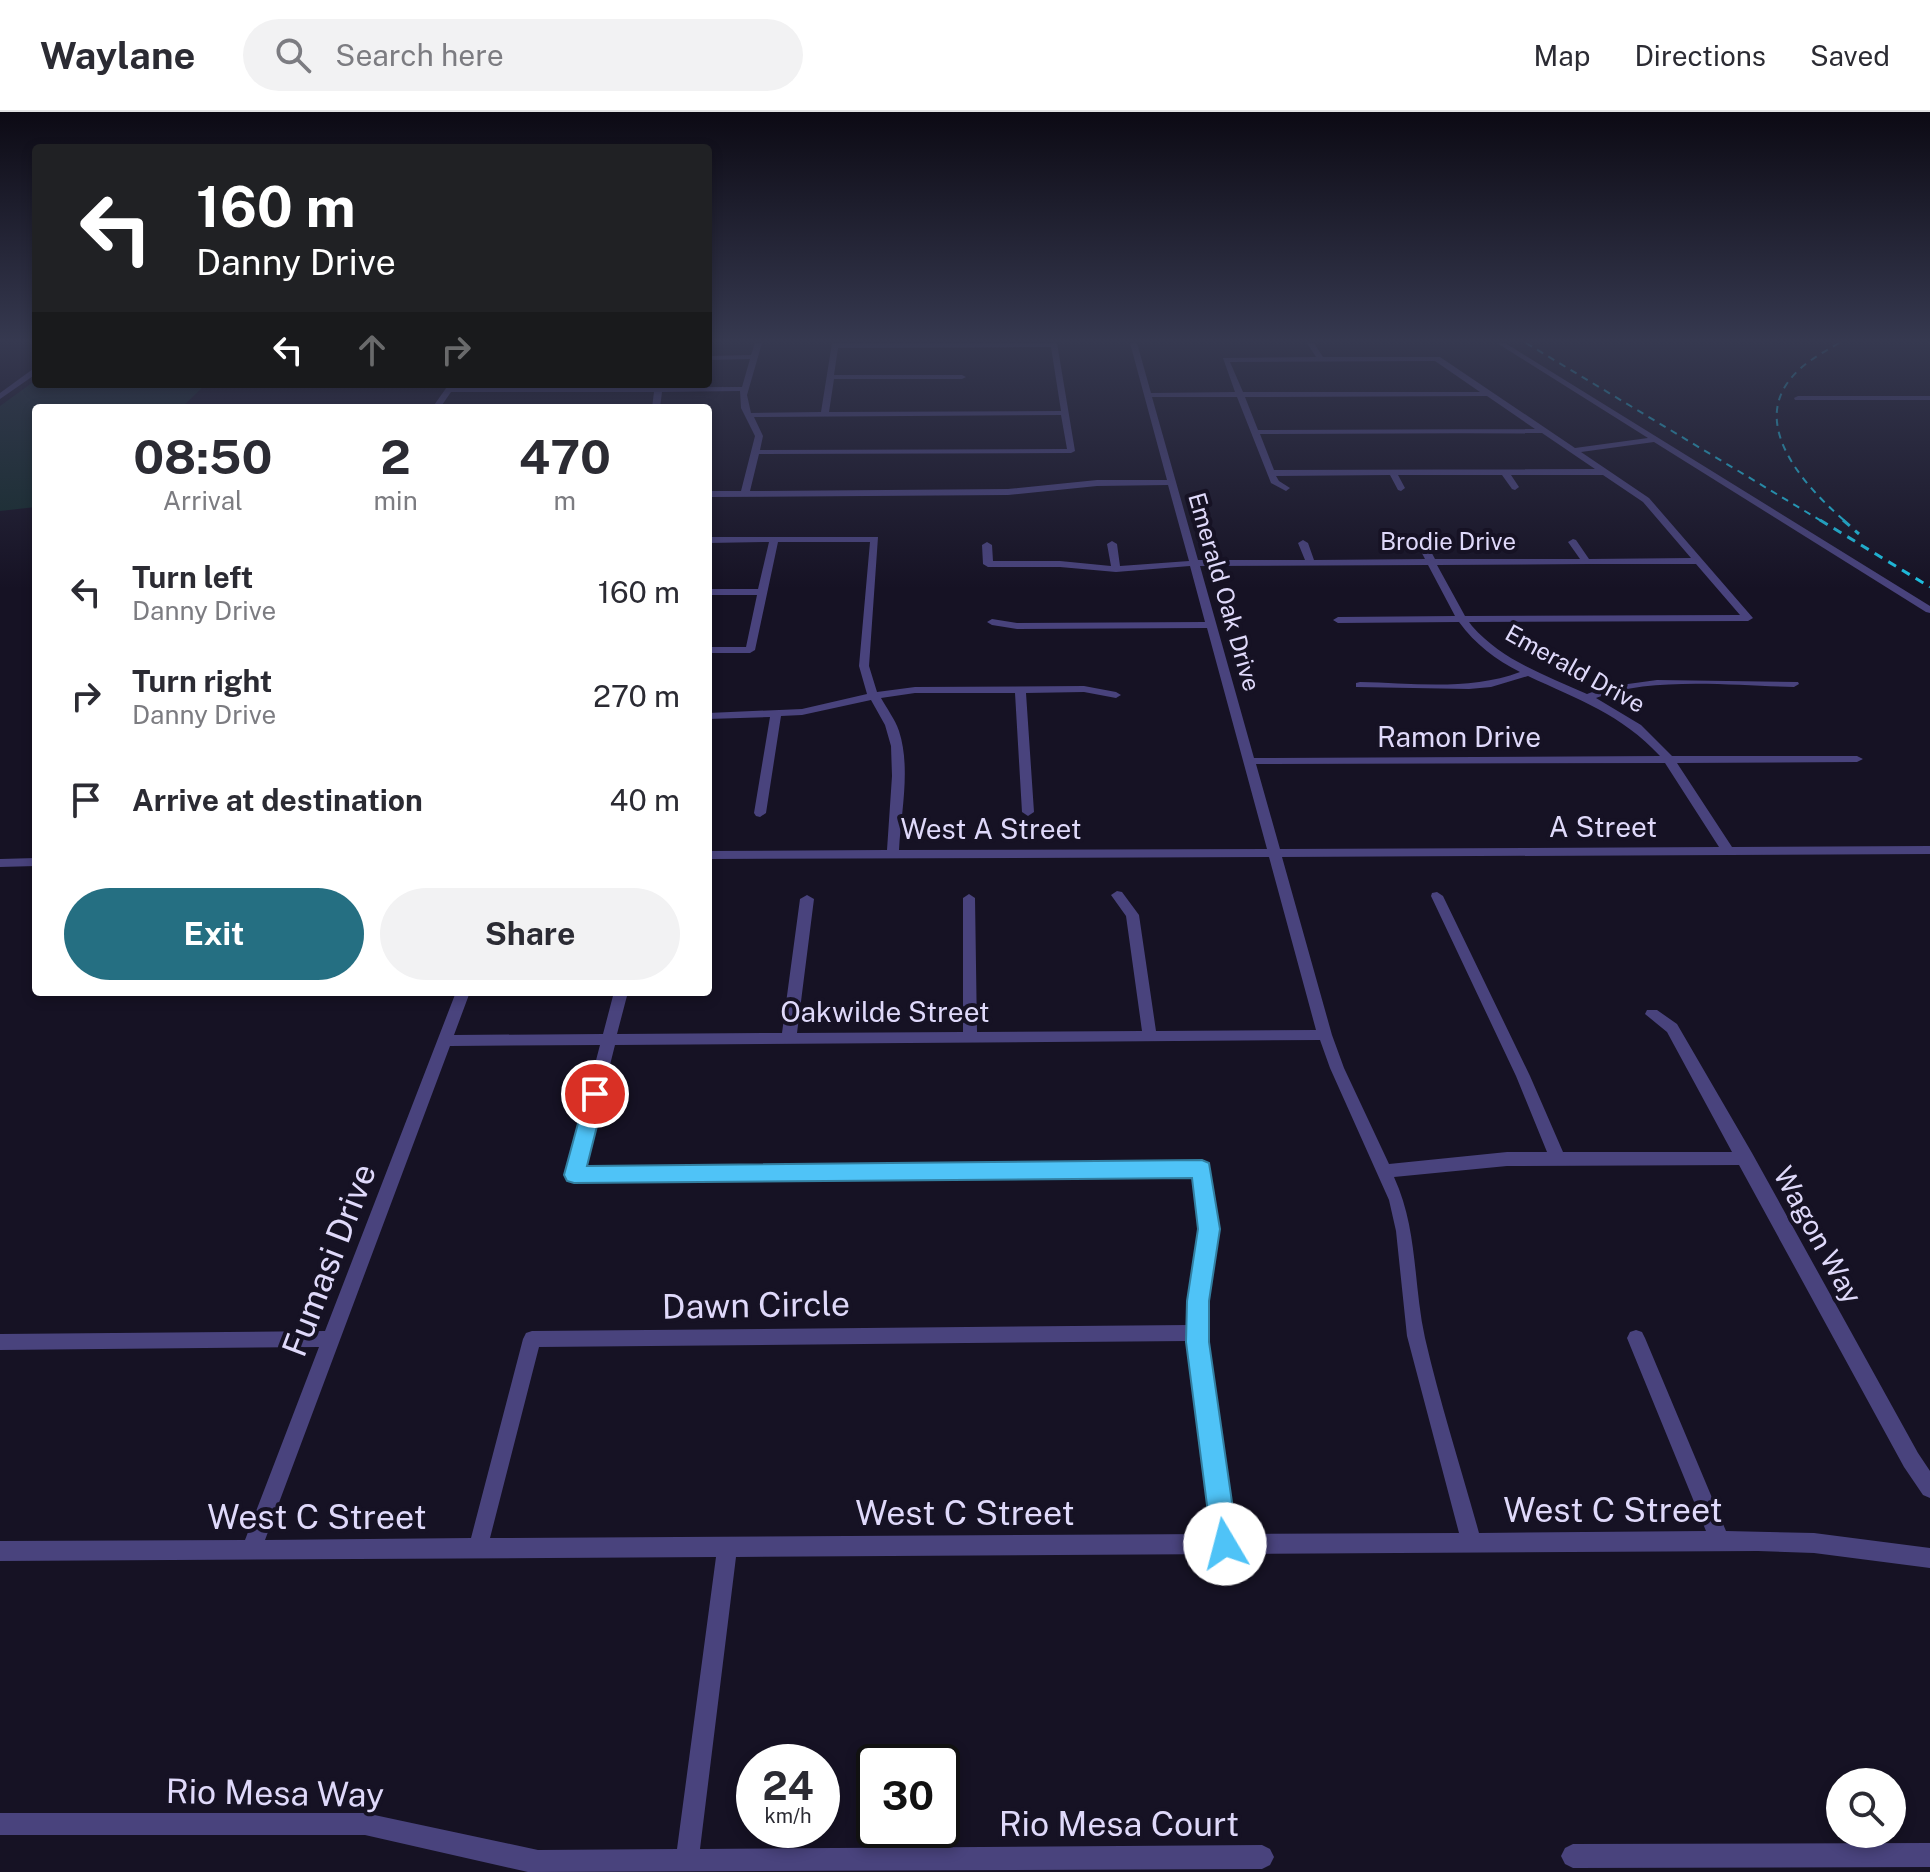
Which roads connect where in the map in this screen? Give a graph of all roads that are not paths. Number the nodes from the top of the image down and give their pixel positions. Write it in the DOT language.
graph roads {
  1 [pos="754,425"];
  2 [pos="1067,425"];
  3 [pos="1156,425"];
  4 [pos="1252,425"];
  5 [pos="1534,425"];
  6 [pos="1634,425"];
  7 [pos="1543,431"];
  8 [pos="1255,432"];
  9 [pos="1656,439"];
  10 [pos="1572,451"];
  11 [pos="757,452"];
  12 [pos="1604,472"];
  13 [pos="1272,473"];
  14 [pos="1393,473"];
  15 [pos="1505,473"];
  16 [pos="1172,482"];
  17 [pos="1515,487"];
  18 [pos="1286,488"];
  19 [pos="1401,488"];
  20 [pos="712,494"];
  21 [pos="745,494"];
  22 [pos="712,540"];
  23 [pos="774,540"];
  24 [pos="1421,542"];
  25 [pos="1573,542"];
  26 [pos="1303,543"];
  27 [pos="1112,544"];
  28 [pos="987,545"];
  29 [pos="1700,561"];
  30 [pos="1432,562"];
  31 [pos="1587,562"];
  32 [pos="1195,563"];
  33 [pos="1311,563"];
  34 [pos="1116,569"];
  35 [pos="712,592"];
  36 [pos="763,592"];
  37 [pos="1930,610"];
  38 [pos="1463,619"];
  39 [pos="1338,620"];
  40 [pos="992,622"];
  41 [pos="1212,625"];
  42 [pos="712,650"];
  43 [pos="1530,672"];
  44 [pos="1794,684"];
  45 [pos="1360,685"];
  46 [pos="1020,689"];
  47 [pos="1116,695"];
  48 [pos="872,696"];
  49 [pos="1589,697"];
  50 [pos="776,715"];
  51 [pos="712,716"];
  52 [pos="1857,759"];
  53 [pos="1668,760"];
  54 [pos="1250,761"];
  55 [pos="1028,812"];
  56 [pos="760,813"];
  57 [pos="1930,850"];
  58 [pos="1728,851"];
  59 [pos="1275,853"];
  60 [pos="893,854"];
  61 [pos="712,855"];
  62 [pos="32,862"];
  63 [pos="0,863"];
  64 [pos="1117,895"];
  65 [pos="1437,896"];
  66 [pos="969,898"];
  67 [pos="807,899"];
  68 [pos="461,996"];
  69 [pos="620,996"];
  70 [pos="1652,1014"];
  71 [pos="1325,1035"];
  72 [pos="1150,1036"];
  73 [pos="970,1037"];
  74 [pos="789,1038"];
  75 [pos="609,1040"];
  76 [pos="444,1041"];
  77 [pos="1746,1158"];
  78 [pos="1558,1159"];
  79 [pos="1385,1171"];
  80 [pos="1197,1333"];
  81 [pos="1636,1338"];
  82 [pos="331,1339"];
  83 [pos="0,1342"];
  84 [pos="1930,1488"];
  85 [pos="1720,1541"];
  86 [pos="1472,1543"];
  87 [pos="1225,1544"];
  88 [pos="727,1547"];
  89 [pos="478,1548"];
  90 [pos="251,1550"];
  91 [pos="0,1551"];
  92 [pos="1930,1558"];
  93 [pos="0,1824"];
  94 [pos="1930,1855"];
  95 [pos="1573,1856"];
  96 [pos="1262,1857"];
  97 [pos="687,1867"];
  1 -- 11 [label="street"];
  2 -- 11 [label="street"];
  3 -- 16 [label="street, Emerald Oak Drive"];
  4 -- 8 [label="street"];
  5 -- 7 [label="street"];
  6 -- 9 [label="street"];
  7 -- 8 [label="street"];
  7 -- 10 [label="street"];
  8 -- 13 [label="street"];
  9 -- 10 [label="street"];
  9 -- 37 [label="street"];
  10 -- 12 [label="street"];
  11 -- 21 [label="street"];
  12 -- 15 [label="street"];
  12 -- 29 [label="street"];
  13 -- 14 [label="street"];
  13 -- 18 [label="street"];
  14 -- 15 [label="street"];
  14 -- 19 [label="street"];
  15 -- 17 [label="street"];
  16 -- 21 [label="street"];
  16 -- 32 [label="street, Emerald Oak Drive"];
  20 -- 21 [label="street"];
  22 -- 23 [label="street"];
  23 -- 36 [label="street"];
  23 -- 48 [label="street"];
  24 -- 30 [label="street, Emerald Drive"];
  25 -- 31 [label="street"];
  26 -- 33 [label="street"];
  27 -- 34 [label="street"];
  28 -- 34 [label="street, Brodie Drive"];
  29 -- 31 [label="street, Brodie Drive"];
  29 -- 38 [label="street"];
  30 -- 31 [label="street, Brodie Drive"];
  30 -- 33 [label="street, Brodie Drive"];
  30 -- 38 [label="street, Emerald Drive"];
  32 -- 33 [label="street, Brodie Drive"];
  32 -- 34 [label="street, Brodie Drive"];
  32 -- 41 [label="street, Emerald Oak Drive"];
  35 -- 36 [label="street"];
  36 -- 42 [label="street"];
  38 -- 39 [label="street"];
  38 -- 43 [label="street, Emerald Drive"];
  40 -- 41 [label="street"];
  41 -- 54 [label="street, Emerald Oak Drive"];
  43 -- 45 [label="street"];
  43 -- 49 [label="street, Emerald Drive"];
  44 -- 49 [label="street"];
  46 -- 47 [label="street"];
  46 -- 48 [label="street"];
  46 -- 55 [label="street"];
  48 -- 50 [label="street"];
  48 -- 60 [label="street"];
  49 -- 53 [label="street, Emerald Drive"];
  50 -- 51 [label="street"];
  50 -- 56 [label="street"];
  52 -- 53 [label="street, Ramon Drive"];
  53 -- 54 [label="street, Ramon Drive"];
  53 -- 58 [label="street, Emerald Drive"];
  54 -- 59 [label="street, Emerald Oak Drive"];
  57 -- 58 [label="street, A Street"];
  58 -- 59 [label="street, A Street"];
  59 -- 60 [label="street, West A Street"];
  59 -- 71 [label="street, Emerald Oak Drive"];
  60 -- 61 [label="street, West A Street"];
  62 -- 63 [label="street"];
  64 -- 72 [label="street"];
  65 -- 78 [label="street"];
  66 -- 73 [label="street"];
  67 -- 74 [label="street"];
  68 -- 76 [label="street, Fumasi Drive"];
  69 -- 75 [label="street"];
  70 -- 77 [label="street, Wagon Way"];
  71 -- 72 [label="street, Oakwilde Street"];
  71 -- 79 [label="street, Emerald Oak Drive"];
  72 -- 73 [label="street, Oakwilde Street"];
  73 -- 74 [label="street, Oakwilde Street"];
  74 -- 75 [label="street, Oakwilde Street"];
  75 -- 76 [label="street, Oakwilde Street"];
  75 -- 80 [label="street"];
  76 -- 82 [label="street, Fumasi Drive"];
  77 -- 78 [label="street"];
  77 -- 84 [label="street, Wagon Way"];
  78 -- 79 [label="street"];
  79 -- 86 [label="street, Emerald Oak Drive"];
  80 -- 87 [label="street"];
  80 -- 89 [label="street, Dawn Circle"];
  81 -- 85 [label="street"];
  82 -- 83 [label="street"];
  82 -- 90 [label="street, Fumasi Drive"];
  85 -- 86 [label="street, West C Street"];
  85 -- 92 [label="street, West C Street"];
  86 -- 87 [label="street, West C Street"];
  87 -- 88 [label="street, West C Street"];
  88 -- 89 [label="street, West C Street"];
  88 -- 97 [label="street"];
  89 -- 90 [label="street, West C Street"];
  90 -- 91 [label="street, West C Street"];
  93 -- 97 [label="street, Rio Mesa Way"];
  94 -- 95 [label="street"];
  96 -- 97 [label="street, Rio Mesa Court"];
}
